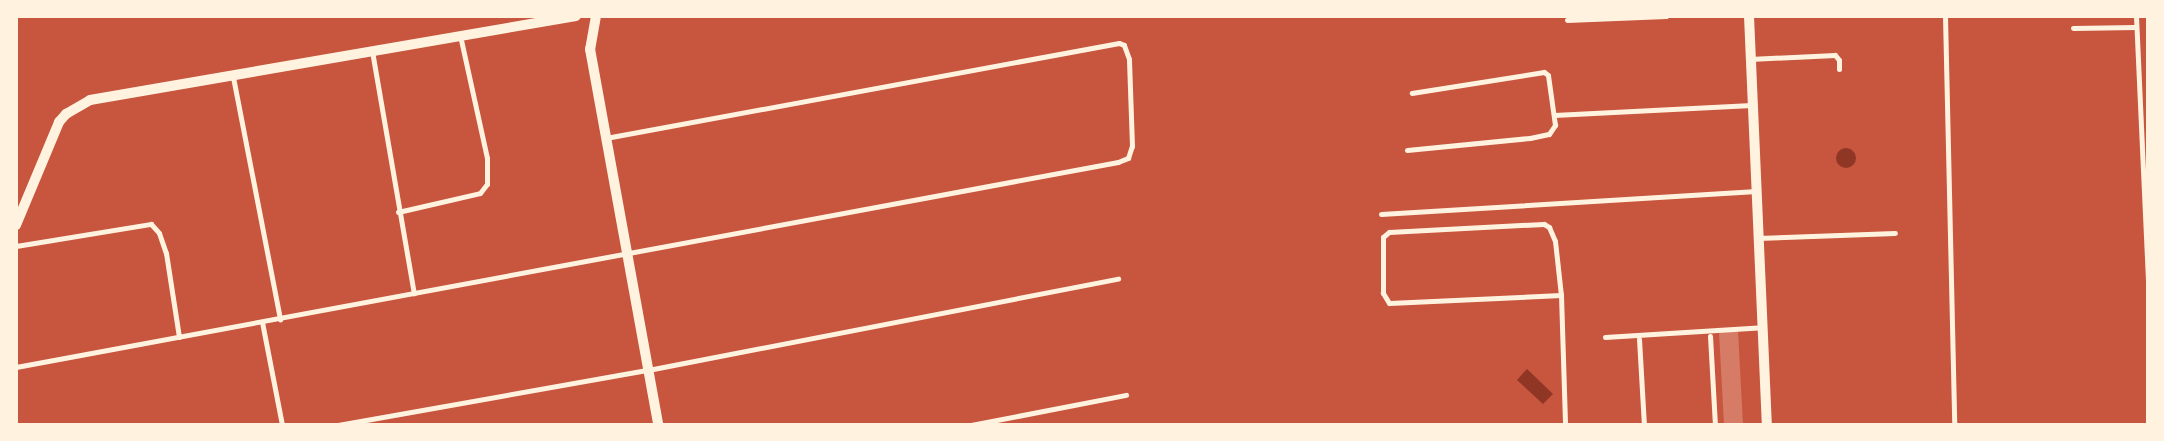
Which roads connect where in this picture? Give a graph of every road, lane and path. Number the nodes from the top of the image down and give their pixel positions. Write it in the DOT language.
graph roads {
  1 [pos="576,16"];
  2 [pos="596,16"];
  3 [pos="1666,16"];
  4 [pos="1749,16"];
  5 [pos="1945,16"];
  6 [pos="2136,16"];
  7 [pos="1567,20"];
  8 [pos="2136,27"];
  9 [pos="2073,28"];
  10 [pos="460,34"];
  11 [pos="372,51"];
  12 [pos="1750,59"];
  13 [pos="1839,69"];
  14 [pos="233,77"];
  15 [pos="1412,93"];
  16 [pos="1752,105"];
  17 [pos="1554,115"];
  18 [pos="606,138"];
  19 [pos="1407,150"];
  20 [pos="1756,191"];
  21 [pos="398,212"];
  22 [pos="1381,214"];
  23 [pos="16,225"];
  24 [pos="1895,233"];
  25 [pos="1756,238"];
  26 [pos="16,246"];
  27 [pos="627,254"];
  28 [pos="1118,280"];
  29 [pos="2148,284"];
  30 [pos="414,293"];
  31 [pos="1561,295"];
  32 [pos="280,318"];
  33 [pos="262,322"];
  34 [pos="1762,327"];
  35 [pos="1710,336"];
  36 [pos="179,337"];
  37 [pos="1606,337"];
  38 [pos="1640,339"];
  39 [pos="16,367"];
  40 [pos="648,370"];
  41 [pos="1126,395"];
  42 [pos="282,425"];
  43 [pos="338,425"];
  44 [pos="658,425"];
  45 [pos="971,425"];
  46 [pos="1566,425"];
  47 [pos="1644,425"];
  48 [pos="1715,425"];
  49 [pos="1767,425"];
  50 [pos="1954,425"];
  1 -- 10 [label="main road"];
  2 -- 18 [label="main road"];
  3 -- 7 [label="street"];
  4 -- 12 [label="main road"];
  5 -- 50 [label="street"];
  6 -- 8 [label="street"];
  8 -- 9 [label="street"];
  8 -- 29 [label="street"];
  10 -- 11 [label="main road"];
  10 -- 21 [label="street"];
  11 -- 14 [label="main road"];
  11 -- 21 [label="street"];
  12 -- 13 [label="street"];
  12 -- 16 [label="main road"];
  14 -- 23 [label="main road"];
  14 -- 32 [label="street"];
  15 -- 17 [label="street"];
  16 -- 17 [label="street"];
  16 -- 20 [label="main road"];
  17 -- 19 [label="street"];
  18 -- 27 [label="main road"];
  18 -- 27 [label="street"];
  20 -- 22 [label="street"];
  20 -- 25 [label="main road"];
  21 -- 30 [label="street"];
  24 -- 25 [label="street"];
  25 -- 34 [label="main road"];
  26 -- 36 [label="street"];
  27 -- 30 [label="street"];
  27 -- 40 [label="main road"];
  28 -- 40 [label="street"];
  30 -- 32 [label="street"];
  31 -- 31 [label="street"];
  31 -- 46 [label="street"];
  32 -- 33 [label="street"];
  33 -- 36 [label="street"];
  33 -- 42 [label="street"];
  34 -- 37 [label="street"];
  34 -- 49 [label="main road"];
  35 -- 48 [label="street"];
  36 -- 39 [label="street"];
  38 -- 47 [label="street"];
  40 -- 43 [label="street"];
  40 -- 44 [label="main road"];
  41 -- 45 [label="street"];
}
